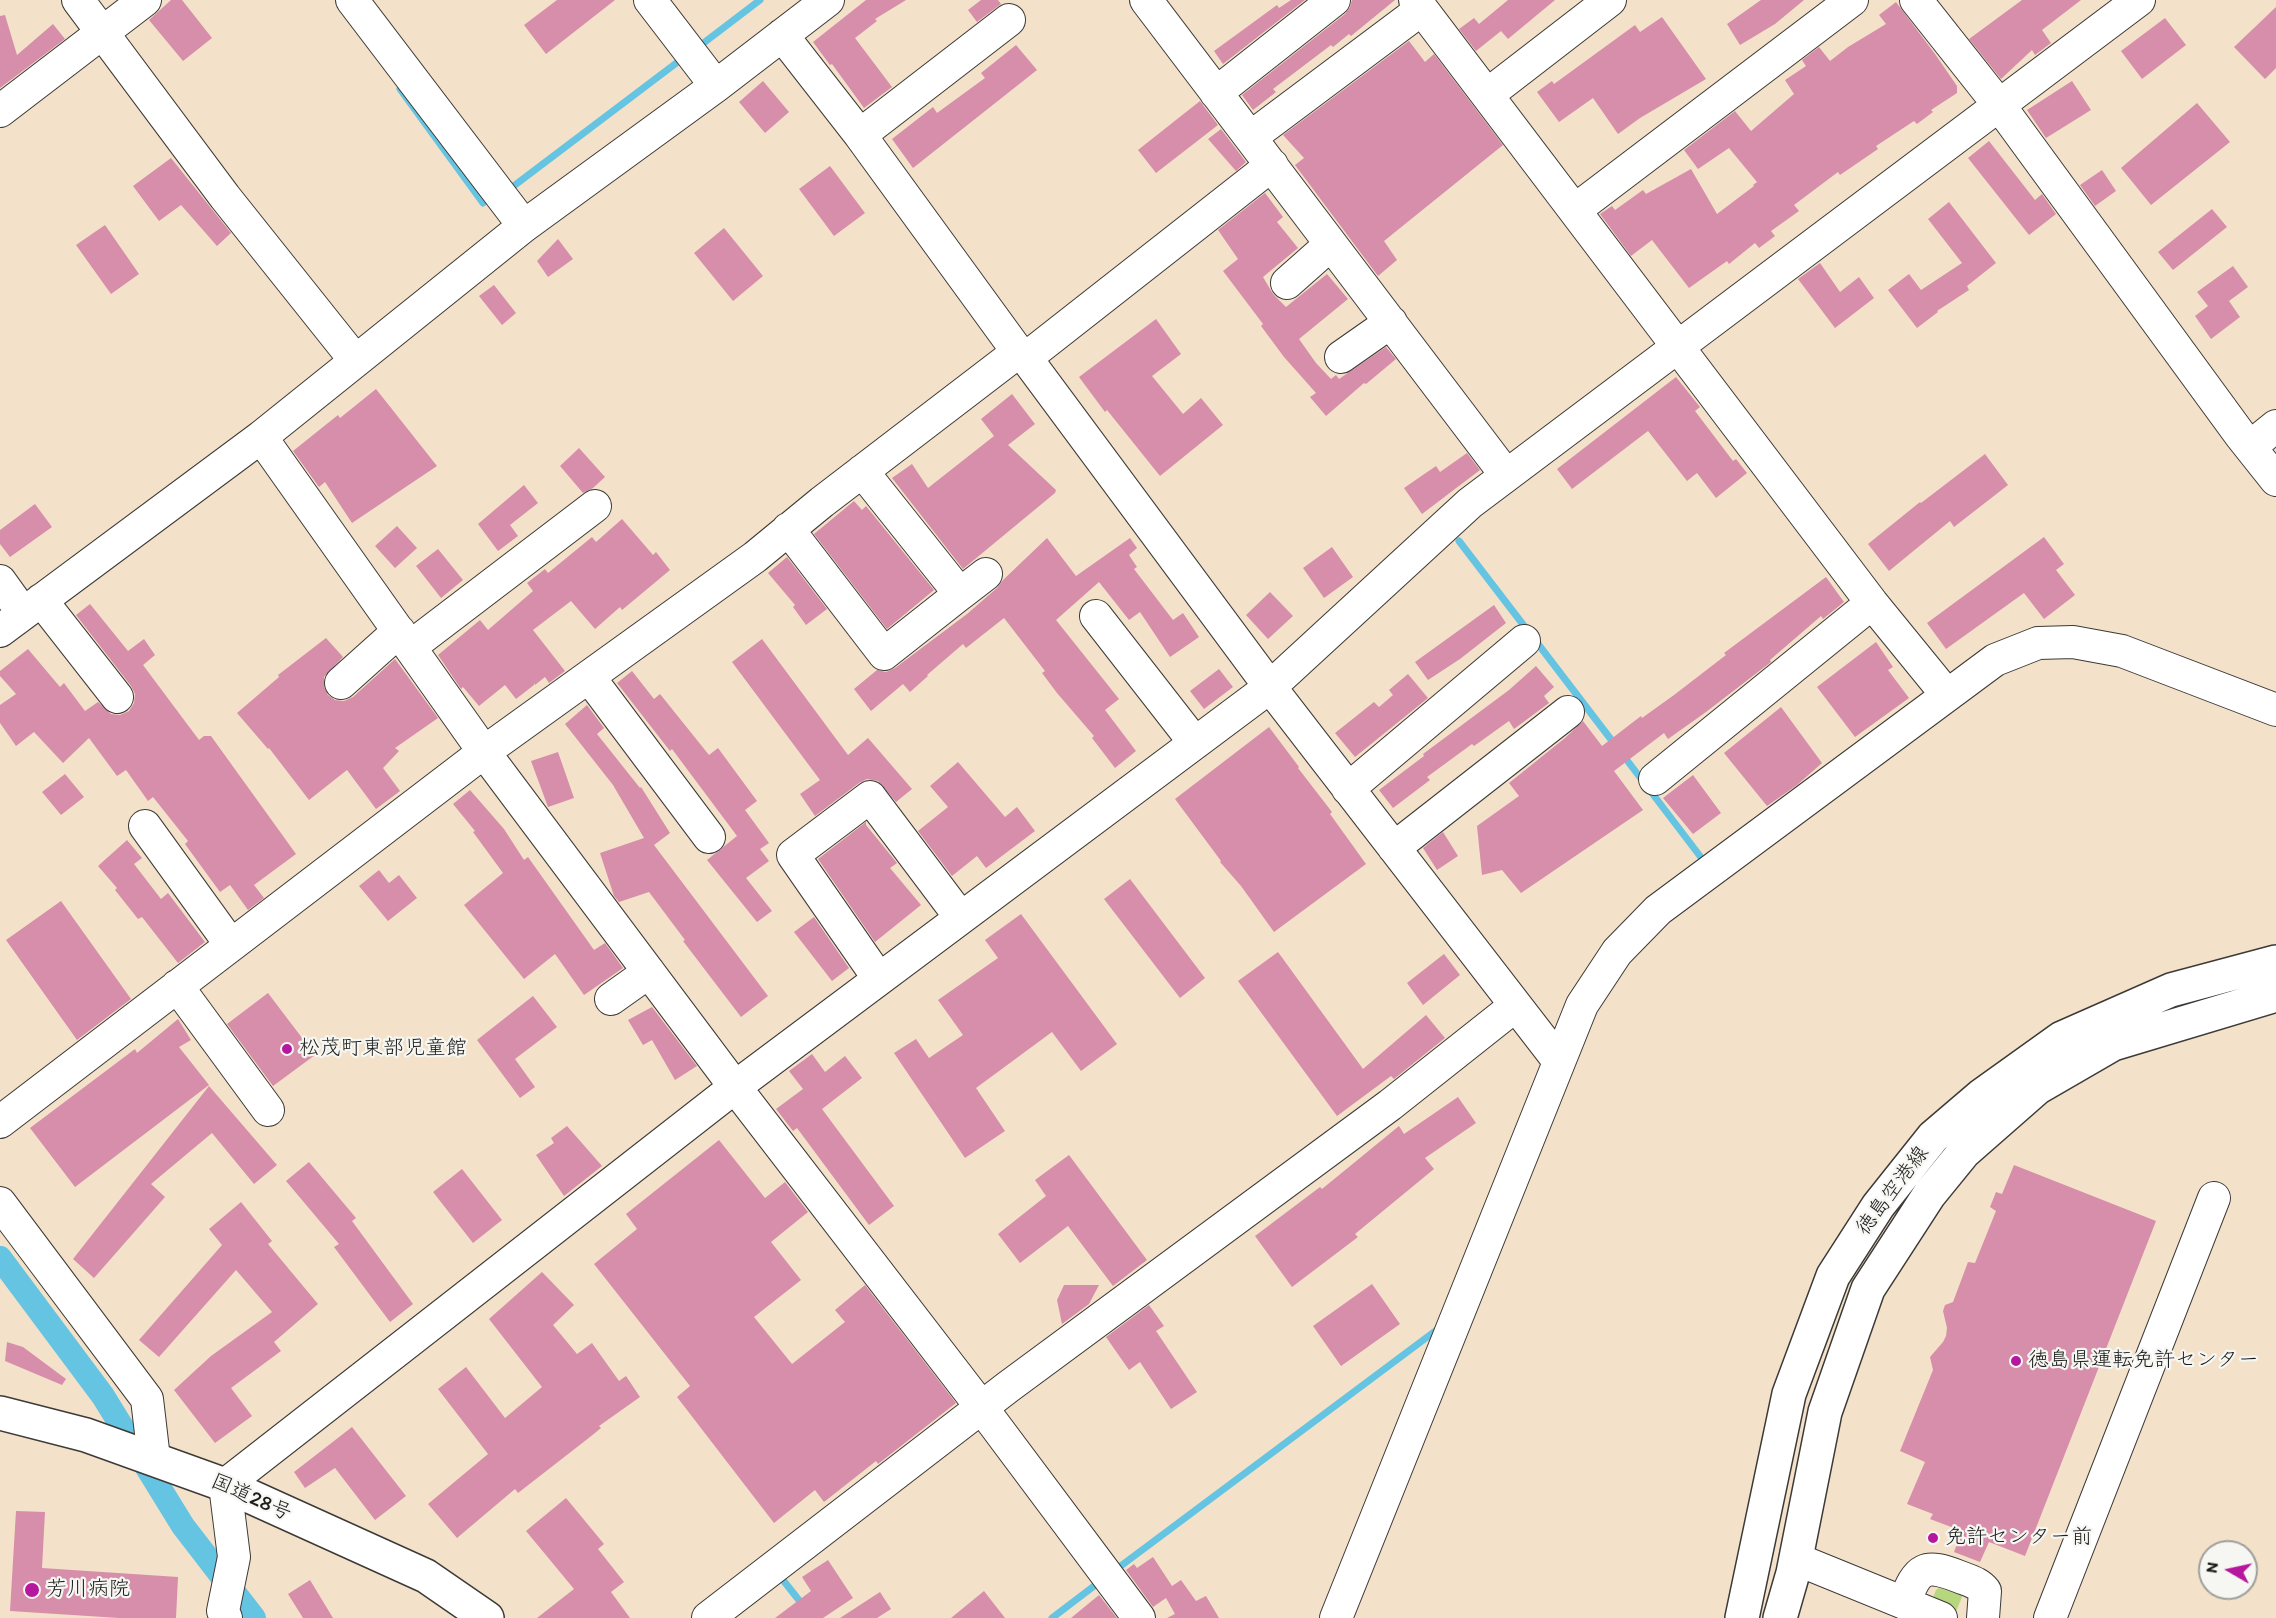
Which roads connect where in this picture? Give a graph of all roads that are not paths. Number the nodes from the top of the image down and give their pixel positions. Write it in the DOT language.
graph roads {
  1 [pos="78,0"];
  2 [pos="145,0"];
  3 [pos="352,0"];
  4 [pos="650,0"];
  5 [pos="828,0"];
  6 [pos="1146,0"];
  7 [pos="1334,0"];
  8 [pos="1610,0"];
  9 [pos="1852,0"];
  10 [pos="1916,0"];
  11 [pos="2139,0"];
  12 [pos="1418,4"];
  13 [pos="1009,20"];
  14 [pos="102,32"];
  15 [pos="782,35"];
  16 [pos="716,86"];
  17 [pos="1216,93"];
  18 [pos="1487,95"];
  19 [pos="1999,105"];
  20 [pos="0,111"];
  21 [pos="860,135"];
  22 [pos="1251,137"];
  23 [pos="1272,165"];
  24 [pos="1575,210"];
  25 [pos="524,226"];
  26 [pos="1331,244"];
  27 [pos="1287,283"];
  28 [pos="1391,322"];
  29 [pos="1678,346"];
  30 [pos="1022,355"];
  31 [pos="1341,357"];
  32 [pos="355,360"];
  33 [pos="2276,426"];
  34 [pos="261,437"];
  35 [pos="2250,447"];
  36 [pos="862,471"];
  37 [pos="1506,475"];
  38 [pos="2276,480"];
  39 [pos="595,506"];
  40 [pos="788,529"];
  41 [pos="986,574"];
  42 [pos="0,581"];
  43 [pos="960,594"];
  44 [pos="1872,603"];
  45 [pos="21,615"];
  46 [pos="1096,616"];
  47 [pos="404,639"];
  48 [pos="1524,641"];
  49 [pos="589,677"];
  50 [pos="341,683"];
  51 [pos="1269,687"];
  52 [pos="1947,695"];
  53 [pos="117,697"];
  54 [pos="2276,710"];
  55 [pos="1568,712"];
  56 [pos="1195,743"];
  57 [pos="484,752"];
  58 [pos="1655,779"];
  59 [pos="1348,789"];
  60 [pos="145,826"];
  61 [pos="709,837"];
  62 [pos="1394,848"];
  63 [pos="961,918"];
  64 [pos="231,945"];
  65 [pos="2276,962"];
  66 [pos="649,972"];
  67 [pos="879,979"];
  68 [pos="177,986"];
  69 [pos="2276,995"];
  70 [pos="610,999"];
  71 [pos="1515,1006"];
  72 [pos="1558,1060"];
  73 [pos="735,1087"];
  74 [pos="268,1110"];
  75 [pos="0,1122"];
  76 [pos="2214,1198"];
  77 [pos="0,1203"];
  78 [pos="982,1408"];
  79 [pos="0,1413"];
  80 [pos="154,1459"];
  81 [pos="225,1485"];
  82 [pos="1794,1566"];
  83 [pos="1901,1610"];
  84 [pos="226,1618"];
  85 [pos="487,1618"];
  86 [pos="708,1618"];
  87 [pos="1139,1618"];
  88 [pos="1336,1618"];
  89 [pos="1742,1618"];
  90 [pos="1780,1618"];
  91 [pos="1941,1618"];
  92 [pos="1983,1618"];
  93 [pos="2050,1618"];
  1 -- 14 [label="street"];
  2 -- 14 [label="street"];
  3 -- 25 [label="street"];
  4 -- 16 [label="street"];
  5 -- 15 [label="street"];
  6 -- 17 [label="street"];
  7 -- 17 [label="street"];
  8 -- 18 [label="street"];
  9 -- 24 [label="street"];
  10 -- 19 [label="street"];
  11 -- 19 [label="street"];
  12 -- 18 [label="street"];
  12 -- 22 [label="street"];
  13 -- 21 [label="street"];
  14 -- 20 [label="street"];
  14 -- 32 [label="street"];
  15 -- 16 [label="street"];
  15 -- 21 [label="street"];
  16 -- 25 [label="street"];
  17 -- 22 [label="street"];
  18 -- 24 [label="street"];
  19 -- 29 [label="street"];
  19 -- 35 [label="street"];
  21 -- 30 [label="street"];
  22 -- 23 [label="street"];
  23 -- 26 [label="street"];
  23 -- 30 [label="street"];
  24 -- 29 [label="street"];
  25 -- 32 [label="street"];
  26 -- 27 [label="street"];
  26 -- 28 [label="street"];
  28 -- 31 [label="street"];
  28 -- 37 [label="street"];
  29 -- 37 [label="street"];
  29 -- 44 [label="street"];
  30 -- 36 [label="street"];
  30 -- 51 [label="street"];
  32 -- 34 [label="street"];
  33 -- 35 [label="street"];
  34 -- 45 [label="street"];
  34 -- 47 [label="street"];
  35 -- 38 [label="street"];
  36 -- 40 [label="street"];
  36 -- 43 [label="street"];
  37 -- 51 [label="street"];
  39 -- 47 [label="street"];
  40 -- 43 [label="street"];
  40 -- 49 [label="street"];
  41 -- 43 [label="street"];
  42 -- 45 [label="street"];
  44 -- 52 [label="street"];
  44 -- 58 [label="street"];
  45 -- 53 [label="street"];
  46 -- 56 [label="street"];
  47 -- 50 [label="street"];
  47 -- 57 [label="street"];
  48 -- 59 [label="street"];
  49 -- 57 [label="street"];
  49 -- 61 [label="street"];
  51 -- 56 [label="street"];
  51 -- 59 [label="street"];
  52 -- 54 [label="street"];
  52 -- 72 [label="street"];
  55 -- 62 [label="street"];
  56 -- 63 [label="street"];
  57 -- 64 [label="street"];
  57 -- 66 [label="street"];
  59 -- 62 [label="street"];
  60 -- 64 [label="street"];
  62 -- 71 [label="street"];
  63 -- 67 [label="street"];
  63 -- 67 [label="street"];
  64 -- 68 [label="street"];
  65 -- 89 [label="main road, 徳島空港線"];
  66 -- 70 [label="street"];
  66 -- 73 [label="street"];
  67 -- 73 [label="street"];
  68 -- 74 [label="street"];
  68 -- 75 [label="street"];
  69 -- 82 [label="main road, 徳島空港線"];
  71 -- 72 [label="street"];
  71 -- 78 [label="street"];
  72 -- 88 [label="street"];
  73 -- 78 [label="street"];
  73 -- 81 [label="street"];
  76 -- 93 [label="street"];
  77 -- 80 [label="street"];
  78 -- 86 [label="street"];
  78 -- 87 [label="street"];
  79 -- 80 [label="main road, 国道28号"];
  80 -- 81 [label="main road, 国道28号"];
  81 -- 84 [label="street"];
  81 -- 85 [label="main road, 国道28号"];
  82 -- 83 [label="street"];
  82 -- 90 [label="main road, 徳島空港線"];
  83 -- 91 [label="street"];
  83 -- 92 [label="street"];
}
